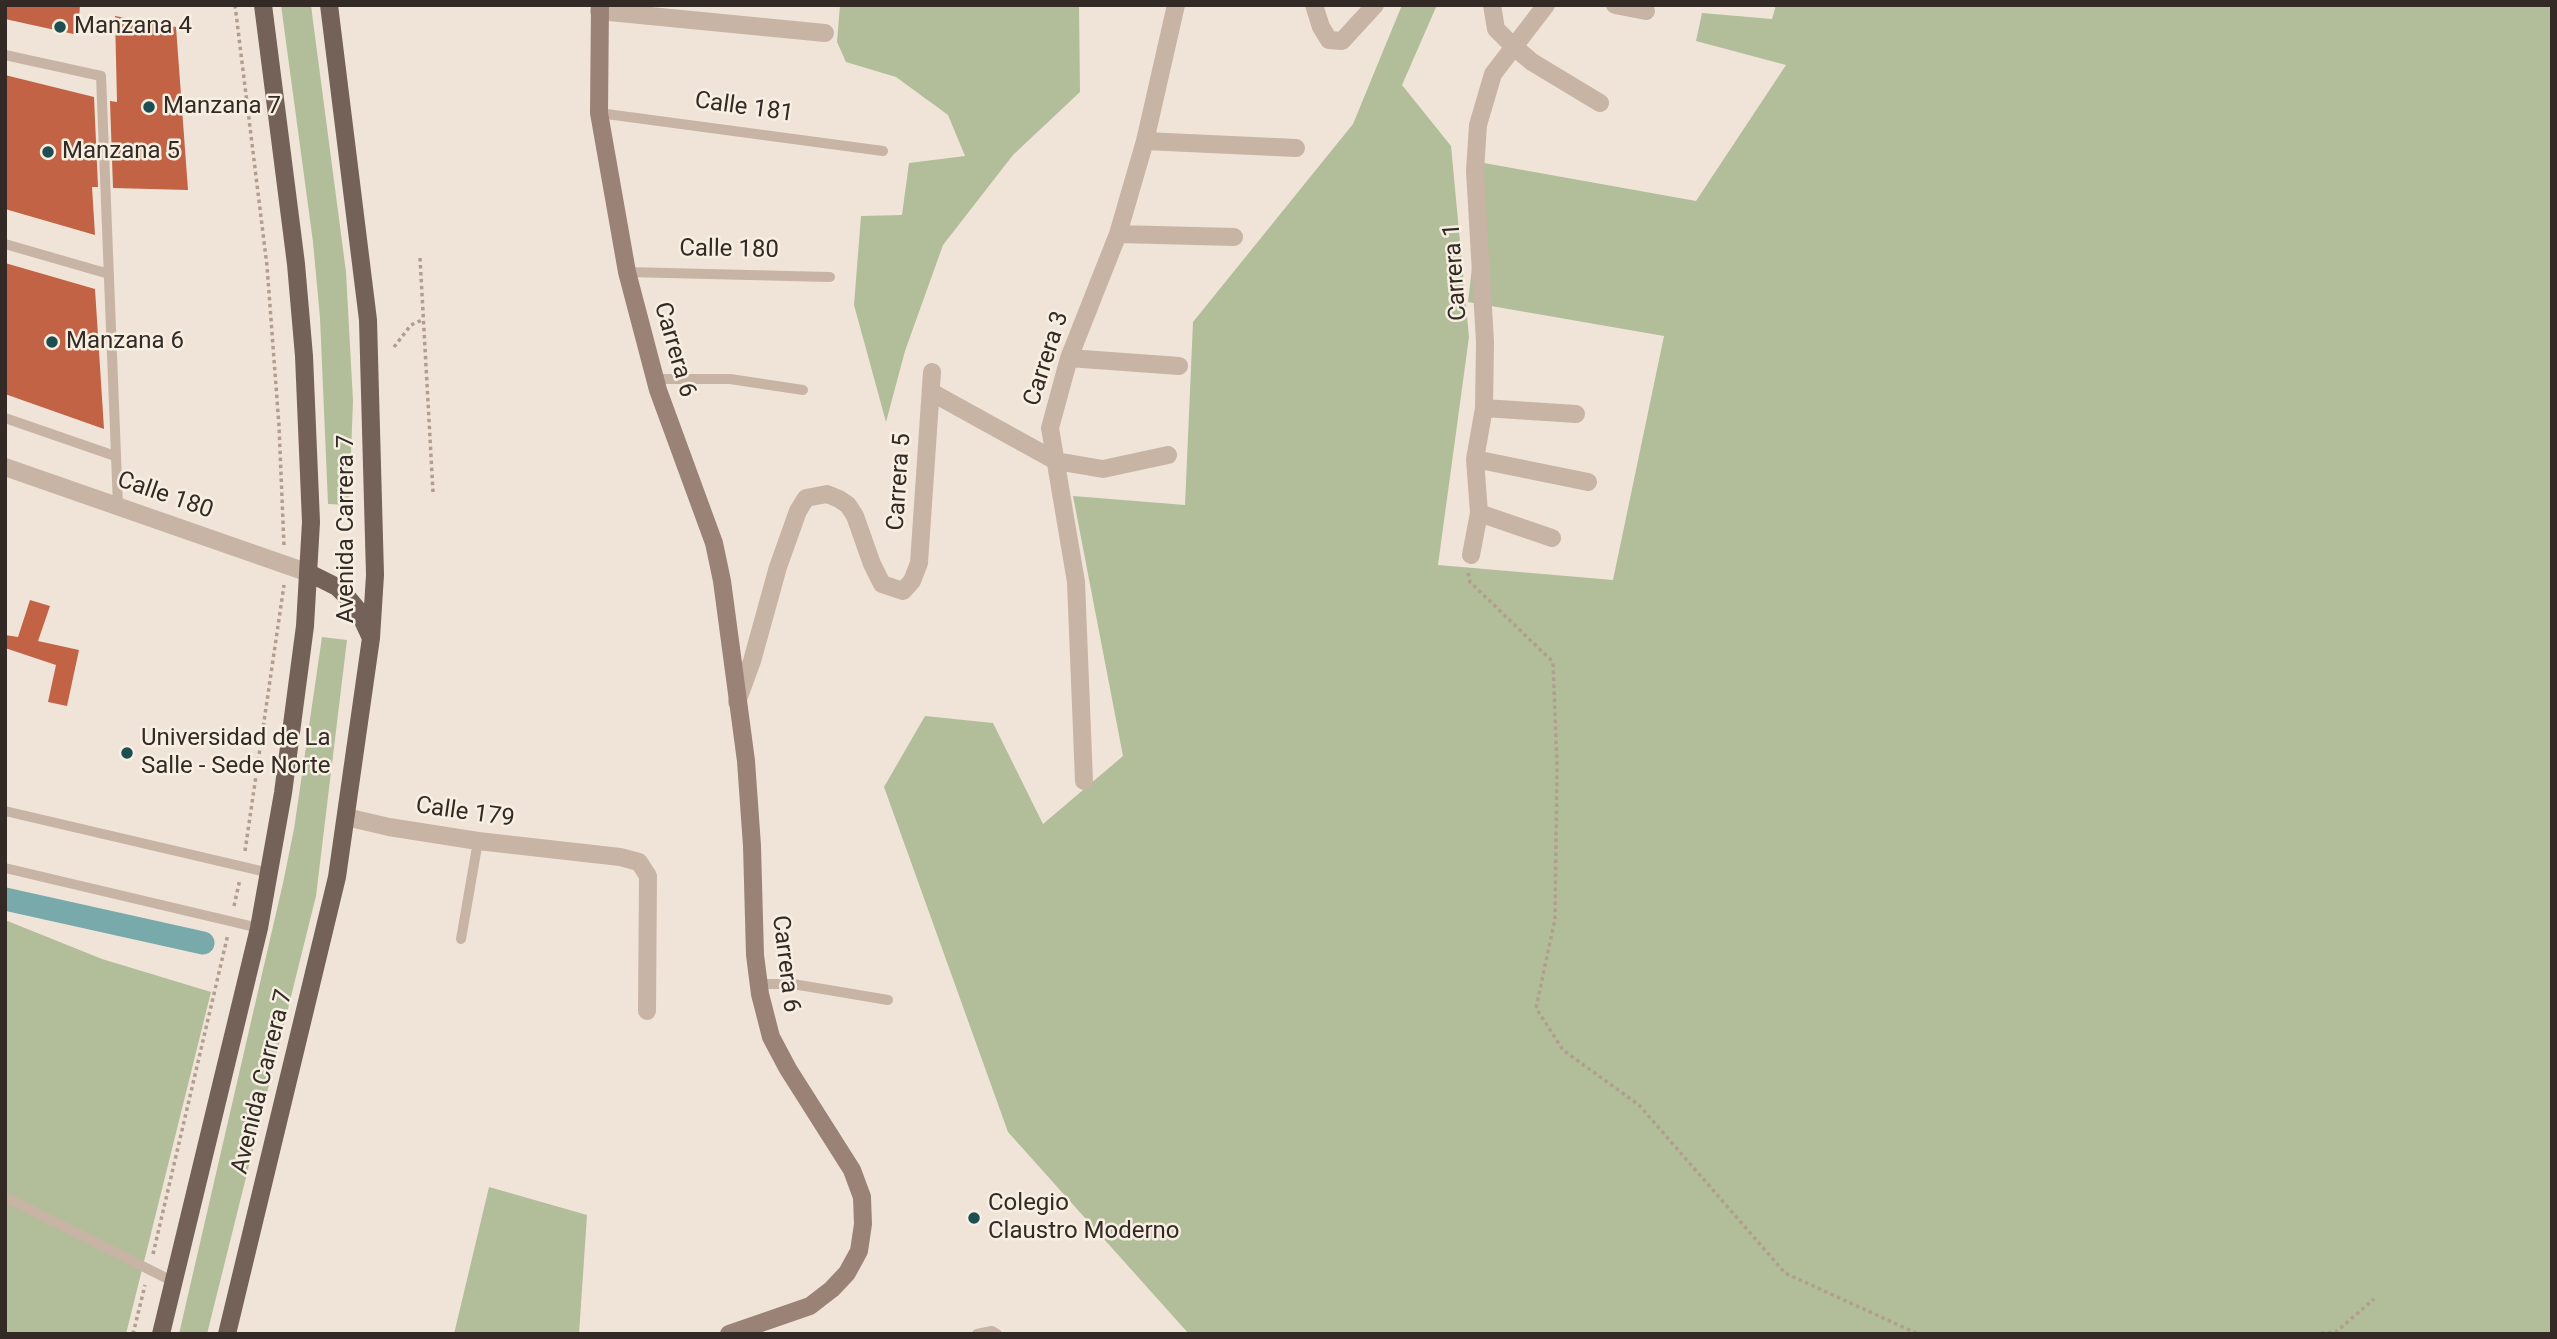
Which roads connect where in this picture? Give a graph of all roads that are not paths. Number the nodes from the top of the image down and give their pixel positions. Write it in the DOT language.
graph roads {
  1 [pos="263,5"];
  2 [pos="329,5"];
  3 [pos="1176,5"];
  4 [pos="1314,5"];
  5 [pos="1375,5"];
  6 [pos="1492,5"];
  7 [pos="1546,5"];
  8 [pos="1615,5"];
  9 [pos="599,8"];
  10 [pos="1646,11"];
  11 [pos="825,33"];
  12 [pos="1513,46"];
  13 [pos="5,55"];
  14 [pos="1600,103"];
  15 [pos="599,113"];
  16 [pos="1145,141"];
  17 [pos="1297,148"];
  18 [pos="883,151"];
  19 [pos="1118,234"];
  20 [pos="1234,237"];
  21 [pos="5,244"];
  22 [pos="627,272"];
  23 [pos="108,274"];
  24 [pos="830,277"];
  25 [pos="1069,358"];
  26 [pos="1179,366"];
  27 [pos="932,372"];
  28 [pos="656,379"];
  29 [pos="803,390"];
  30 [pos="931,392"];
  31 [pos="1484,408"];
  32 [pos="1576,414"];
  33 [pos="5,418"];
  34 [pos="1168,454"];
  35 [pos="116,456"];
  36 [pos="1475,459"];
  37 [pos="1056,461"];
  38 [pos="5,467"];
  39 [pos="1588,482"];
  40 [pos="806,498"];
  41 [pos="117,506"];
  42 [pos="1479,513"];
  43 [pos="1552,538"];
  44 [pos="1471,555"];
  45 [pos="309,573"];
  46 [pos="371,638"];
  47 [pos="737,702"];
  48 [pos="1084,780"];
  49 [pos="5,811"];
  50 [pos="346,817"];
  51 [pos="478,841"];
  52 [pos="5,868"];
  53 [pos="270,873"];
  54 [pos="259,928"];
  55 [pos="461,939"];
  56 [pos="759,984"];
  57 [pos="888,1000"];
  58 [pos="647,1011"];
  59 [pos="5,1197"];
  60 [pos="174,1282"];
  61 [pos="161,1334"];
  62 [pos="227,1334"];
  63 [pos="729,1334"];
  64 [pos="977,1334"];
  65 [pos="997,1334"];
  1 -- 45 [label="main road, Avenida Carrera 7"];
  2 -- 46 [label="main road, Avenida Carrera 7"];
  3 -- 16 [label="street, Carrera 3"];
  4 -- 5 [label="street"];
  6 -- 12 [label="street"];
  7 -- 12 [label="street, Carrera 1"];
  8 -- 10 [label="street"];
  9 -- 11 [label="street"];
  9 -- 15 [label="street, Carrera 6"];
  12 -- 14 [label="street"];
  12 -- 31 [label="street, Carrera 1"];
  13 -- 23 [label="lane"];
  15 -- 18 [label="lane, Calle 181"];
  15 -- 22 [label="street, Carrera 6"];
  16 -- 17 [label="street"];
  16 -- 19 [label="street, Carrera 3"];
  19 -- 20 [label="street"];
  19 -- 25 [label="street, Carrera 3"];
  21 -- 23 [label="lane"];
  22 -- 24 [label="lane, Calle 180"];
  22 -- 28 [label="street, Carrera 6"];
  23 -- 35 [label="lane"];
  25 -- 26 [label="street"];
  25 -- 37 [label="street, Carrera 3"];
  27 -- 30 [label="street, Carrera 5"];
  28 -- 29 [label="lane"];
  28 -- 47 [label="street, Carrera 6"];
  30 -- 37 [label="street"];
  30 -- 40 [label="street, Carrera 5"];
  31 -- 32 [label="street"];
  31 -- 36 [label="street, Carrera 1"];
  33 -- 35 [label="lane"];
  34 -- 37 [label="street"];
  35 -- 41 [label="lane"];
  36 -- 39 [label="street"];
  36 -- 42 [label="street, Carrera 1"];
  37 -- 48 [label="street, Carrera 3"];
  38 -- 41 [label="street, Calle 180"];
  40 -- 47 [label="street, Carrera 6"];
  41 -- 45 [label="street, Calle 180"];
  42 -- 43 [label="street"];
  42 -- 44 [label="street, Carrera 1"];
  45 -- 46 [label="main road"];
  45 -- 53 [label="main road, Avenida Carrera 7"];
  46 -- 50 [label="main road, Avenida Carrera 7"];
  47 -- 56 [label="street, Carrera 6"];
  49 -- 53 [label="lane"];
  50 -- 51 [label="street, Calle 179"];
  50 -- 62 [label="main road, Avenida Carrera 7"];
  51 -- 55 [label="lane"];
  51 -- 58 [label="street, Calle 179"];
  52 -- 54 [label="lane"];
  53 -- 54 [label="main road, Avenida Carrera 7"];
  54 -- 60 [label="main road, Avenida Carrera 7"];
  56 -- 57 [label="lane"];
  56 -- 63 [label="street, Carrera 6"];
  59 -- 60 [label="lane"];
  60 -- 61 [label="main road, Avenida Carrera 7"];
  64 -- 65 [label="lane"];
}
